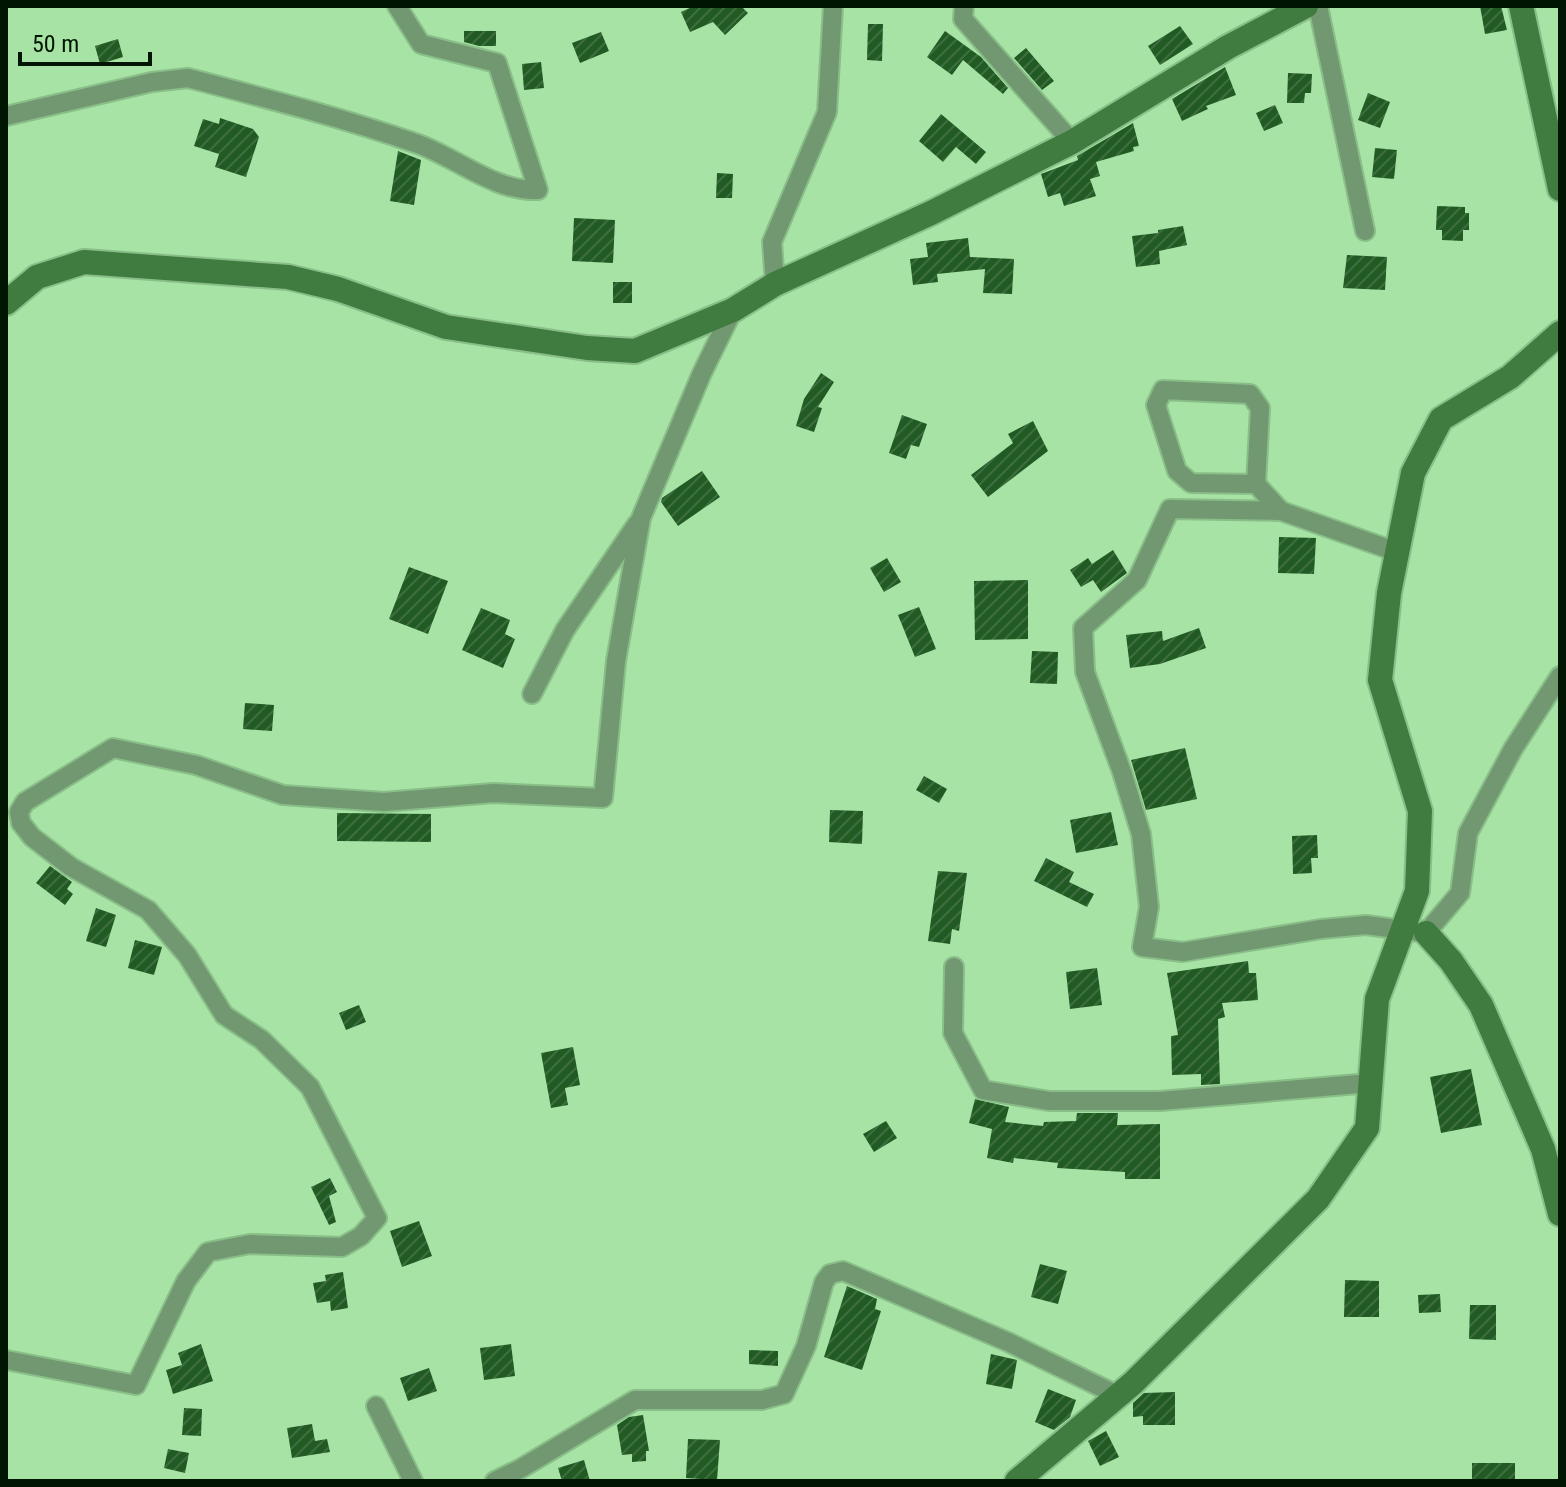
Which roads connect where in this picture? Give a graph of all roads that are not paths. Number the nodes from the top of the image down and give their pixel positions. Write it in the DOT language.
graph roads {
  1 [pos="397,6"];
  2 [pos="833,6"];
  3 [pos="964,6"];
  4 [pos="1306,6"];
  5 [pos="1318,6"];
  6 [pos="1521,6"];
  7 [pos="6,116"];
  8 [pos="1072,142"];
  9 [pos="1560,189"];
  10 [pos="1365,231"];
  11 [pos="775,284"];
  12 [pos="6,303"];
  13 [pos="733,310"];
  14 [pos="1560,312"];
  15 [pos="1555,337"];
  16 [pos="1256,484"];
  17 [pos="1281,511"];
  18 [pos="641,518"];
  19 [pos="1397,552"];
  20 [pos="1560,676"];
  21 [pos="532,694"];
  22 [pos="1414,932"];
  23 [pos="954,967"];
  24 [pos="1370,1083"];
  25 [pos="1560,1214"];
  26 [pos="6,1360"];
  27 [pos="1119,1396"];
  28 [pos="376,1406"];
  29 [pos="413,1481"];
  30 [pos="495,1481"];
  31 [pos="1017,1481"];
  1 -- 7 [label="street"];
  2 -- 11 [label="street"];
  3 -- 8 [label="street"];
  4 -- 8 [label="street"];
  5 -- 10 [label="street"];
  6 -- 9 [label="street"];
  8 -- 11 [label="street"];
  11 -- 13 [label="street"];
  12 -- 13 [label="street"];
  13 -- 18 [label="street"];
  14 -- 15 [label="street"];
  15 -- 19 [label="street"];
  16 -- 16 [label="street"];
  16 -- 17 [label="street"];
  17 -- 19 [label="street"];
  17 -- 22 [label="street"];
  18 -- 21 [label="street"];
  18 -- 26 [label="street"];
  19 -- 22 [label="street"];
  20 -- 22 [label="street"];
  22 -- 24 [label="street"];
  22 -- 25 [label="street"];
  23 -- 24 [label="street"];
  24 -- 27 [label="street"];
  27 -- 30 [label="street"];
  27 -- 31 [label="street"];
  28 -- 29 [label="street"];
}
